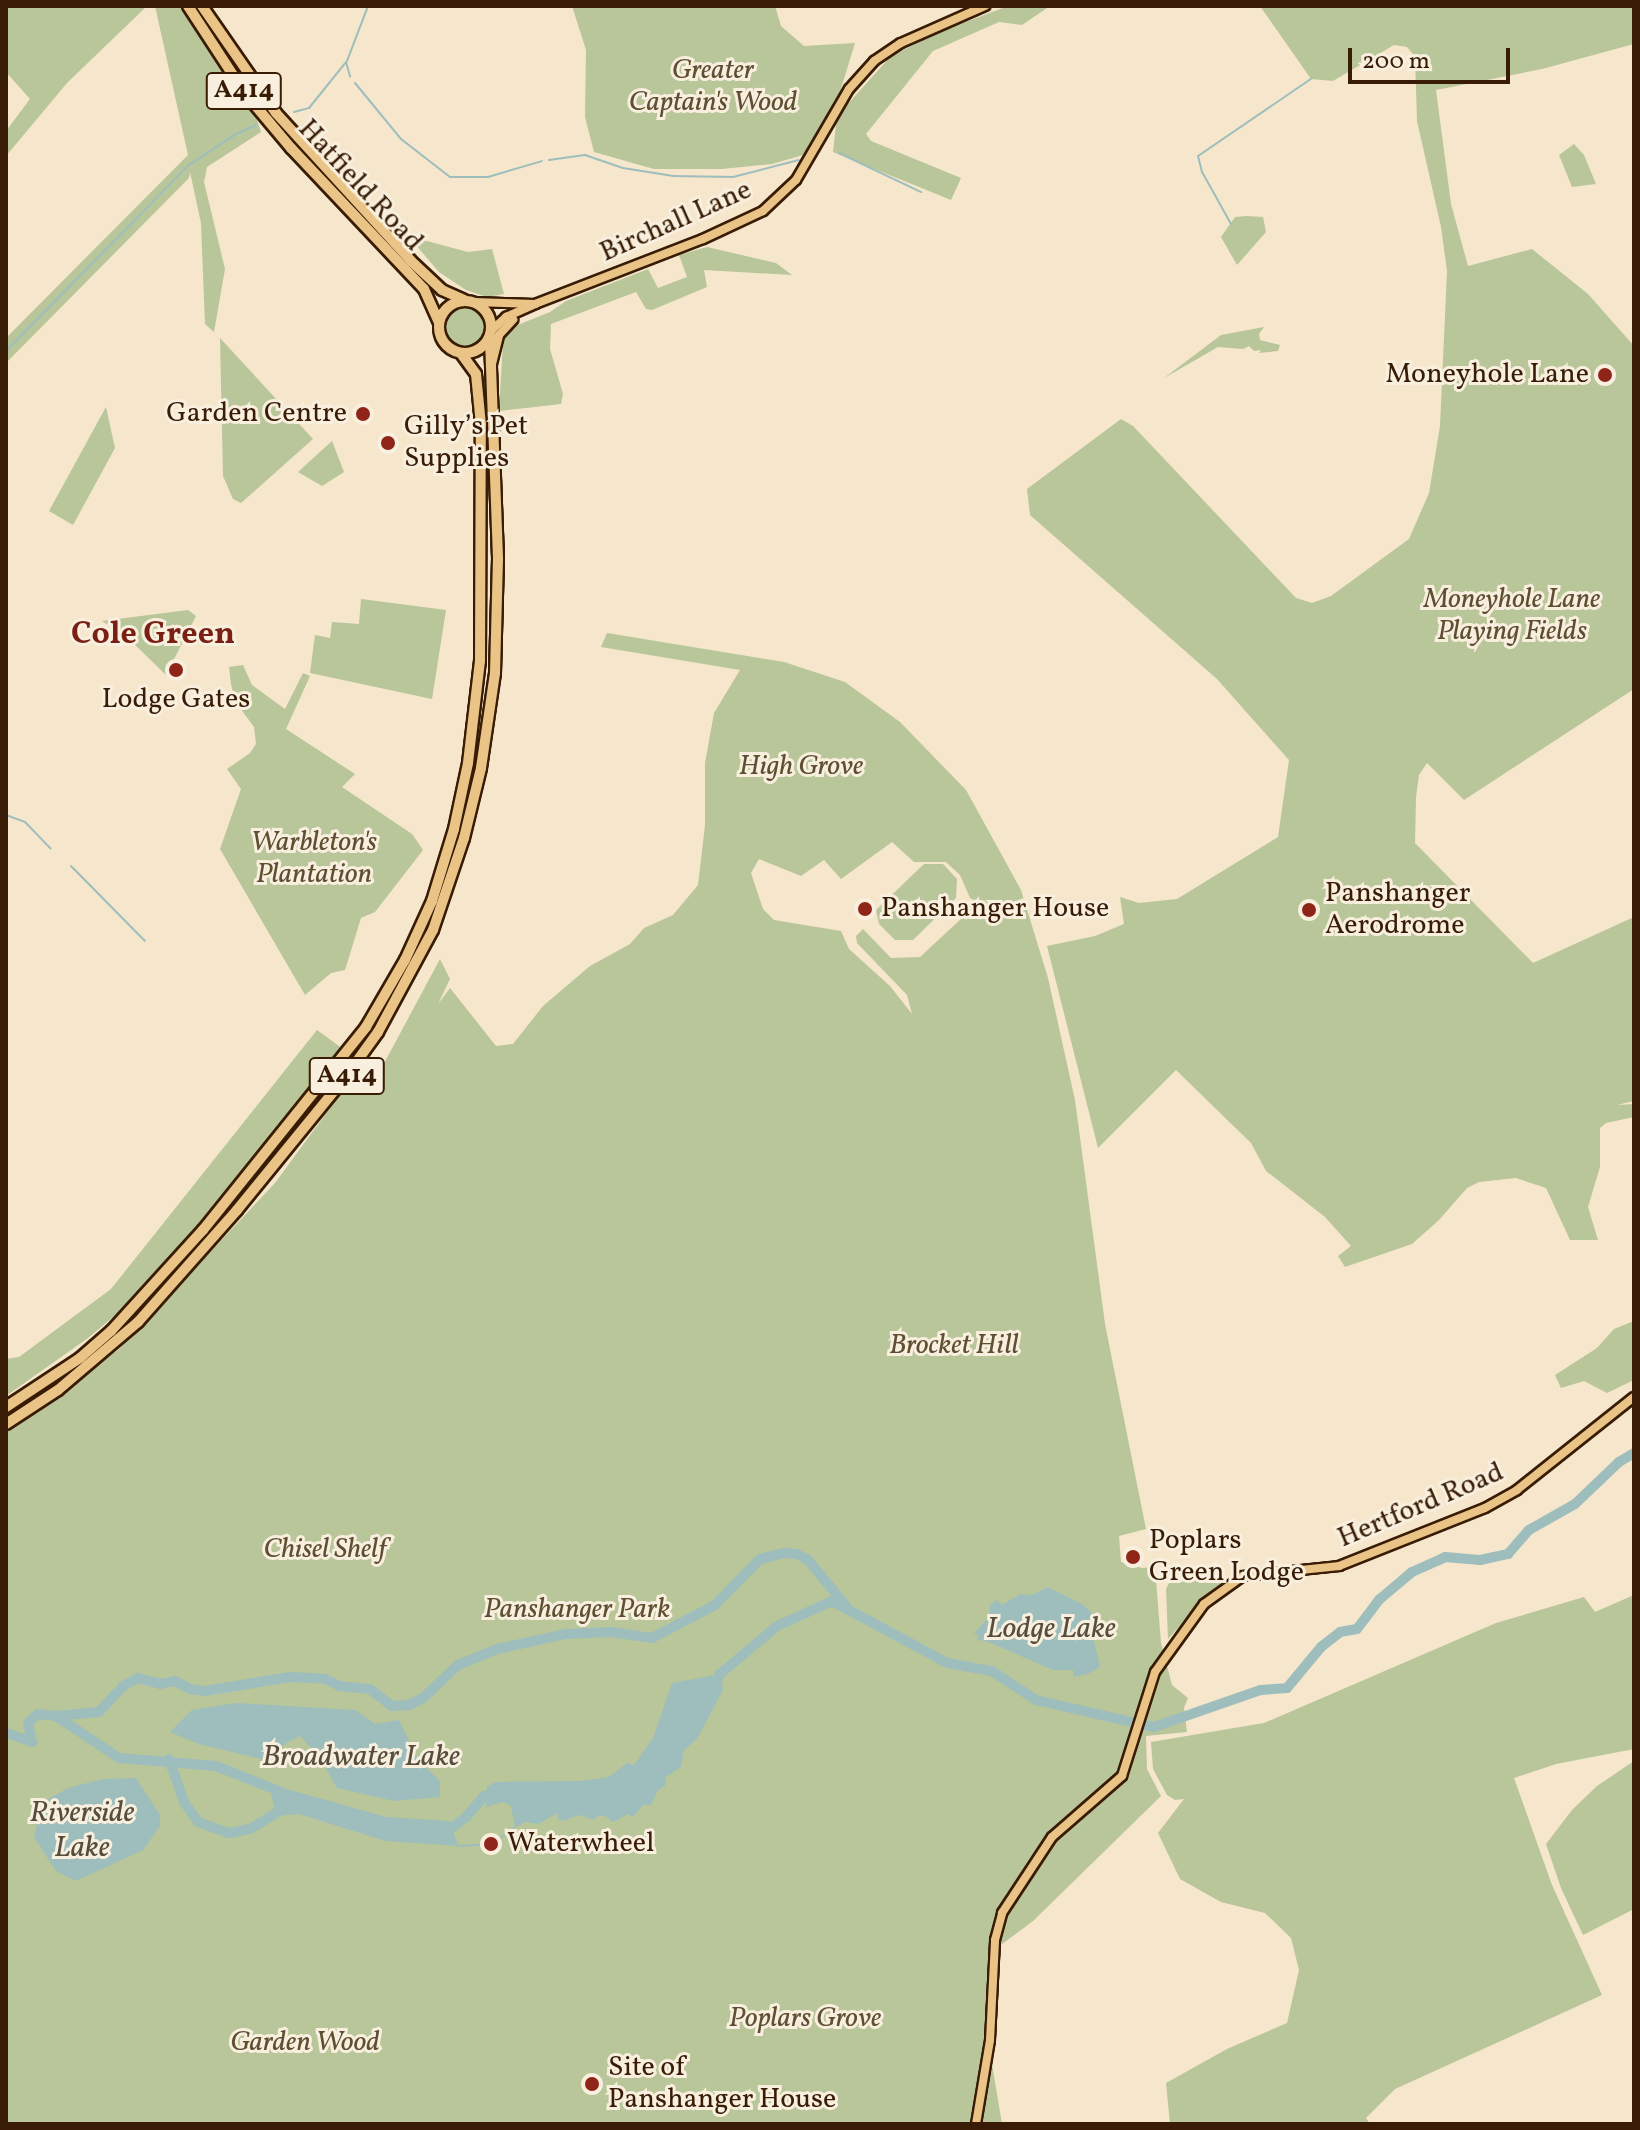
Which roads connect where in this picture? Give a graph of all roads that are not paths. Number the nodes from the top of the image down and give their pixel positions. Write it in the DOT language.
graph roads {
  1 [pos="188,6"];
  2 [pos="202,6"];
  3 [pos="985,6"];
  4 [pos="469,301"];
  5 [pos="532,306"];
  6 [pos="439,323"];
  7 [pos="490,333"];
  8 [pos="461,353"];
  9 [pos="489,373"];
  10 [pos="1634,1397"];
  11 [pos="6,1407"];
  12 [pos="6,1424"];
  13 [pos="976,2124"];
  1 -- 6 [label="highway, Hatfield Road / A414"];
  2 -- 4 [label="highway, Hatfield Road / A414"];
  3 -- 5 [label="main road, Birchall Lane"];
  4 -- 5 [label="main road, Birchall Lane"];
  4 -- 6 [label="highway"];
  4 -- 7 [label="highway"];
  5 -- 7 [label="main road, Birchall Lane"];
  5 -- 9 [label="main road"];
  6 -- 8 [label="highway"];
  7 -- 8 [label="highway"];
  7 -- 9 [label="highway, A414"];
  8 -- 11 [label="highway, A414"];
  9 -- 12 [label="highway, A414"];
  10 -- 13 [label="main road, Hertford Road"];
}
